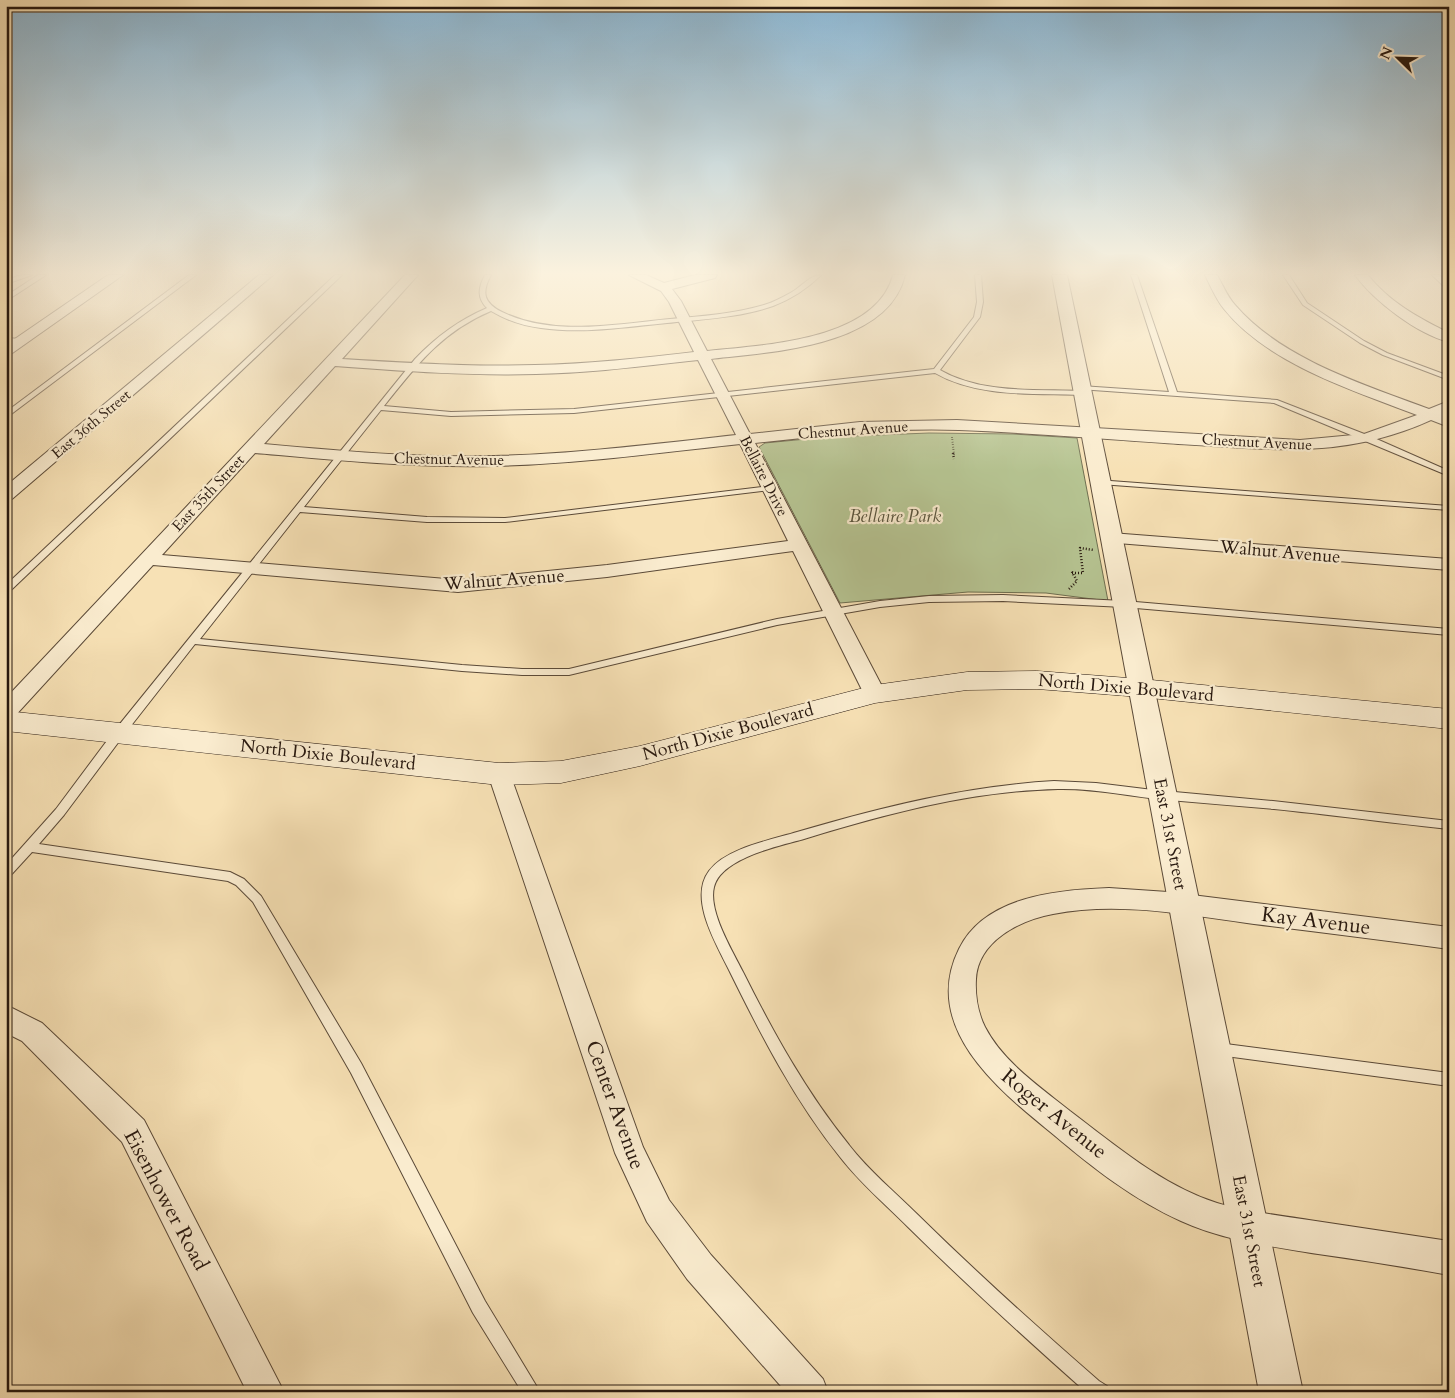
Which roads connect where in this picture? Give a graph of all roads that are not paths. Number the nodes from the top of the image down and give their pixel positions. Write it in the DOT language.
graph roads {
  1 [pos="10,340"];
  2 [pos="106,340"];
  3 [pos="190,340"];
  4 [pos="270,340"];
  5 [pos="351,340"];
  6 [pos="437,340"];
  7 [pos="695,340"];
  8 [pos="805,340"];
  9 [pos="959,340"];
  10 [pos="1072,340"];
  11 [pos="1156,340"];
  12 [pos="1268,340"];
  13 [pos="1359,340"];
  14 [pos="21,341"];
  15 [pos="6,351"];
  16 [pos="703,356"];
  17 [pos="331,362"];
  18 [pos="411,368"];
  19 [pos="936,371"];
  20 [pos="1449,378"];
  21 [pos="1082,391"];
  22 [pos="1174,394"];
  23 [pos="723,395"];
  24 [pos="1449,405"];
  25 [pos="379,408"];
  26 [pos="1431,415"];
  27 [pos="6,416"];
  28 [pos="1449,422"];
  29 [pos="1090,432"];
  30 [pos="745,438"];
  31 [pos="1369,439"];
  32 [pos="250,448"];
  33 [pos="342,456"];
  34 [pos="1449,474"];
  35 [pos="1100,482"];
  36 [pos="770,488"];
  37 [pos="6,495"];
  38 [pos="1449,508"];
  39 [pos="298,509"];
  40 [pos="1103,540"];
  41 [pos="799,545"];
  42 [pos="148,559"];
  43 [pos="1449,565"];
  44 [pos="249,568"];
  45 [pos="6,590"];
  46 [pos="1124,604"];
  47 [pos="833,612"];
  48 [pos="1449,632"];
  49 [pos="194,641"];
  50 [pos="1141,688"];
  51 [pos="874,694"];
  52 [pos="6,712"];
  53 [pos="1449,719"];
  54 [pos="6,720"];
  55 [pos="119,733"];
  56 [pos="499,774"];
  57 [pos="1162,796"];
  58 [pos="1449,825"];
  59 [pos="29,848"];
  60 [pos="6,873"];
  61 [pos="1184,904"];
  62 [pos="1449,938"];
  63 [pos="6,1018"];
  64 [pos="1212,1048"];
  65 [pos="1449,1080"];
  66 [pos="1248,1226"];
  67 [pos="1449,1258"];
  68 [pos="266,1392"];
  69 [pos="532,1392"];
  70 [pos="810,1392"];
  71 [pos="1101,1392"];
  72 [pos="1281,1392"];
  1 -- 14 [label="lane"];
  2 -- 27 [label="lane"];
  3 -- 37 [label="street, East 36th Street"];
  4 -- 45 [label="lane"];
  5 -- 17 [label="street, East 35th Street"];
  6 -- 18 [label="lane"];
  7 -- 16 [label="street, Bellaire Drive"];
  8 -- 16 [label="street"];
  9 -- 19 [label="lane"];
  10 -- 21 [label="street, East 31st Street"];
  11 -- 22 [label="lane"];
  12 -- 26 [label="street"];
  13 -- 20 [label="lane"];
  14 -- 15 [label="street"];
  16 -- 18 [label="street"];
  16 -- 23 [label="street, Bellaire Drive"];
  17 -- 18 [label="street"];
  17 -- 32 [label="street, East 35th Street"];
  18 -- 25 [label="lane"];
  19 -- 21 [label="lane"];
  19 -- 23 [label="lane"];
  21 -- 22 [label="lane"];
  21 -- 29 [label="street, East 31st Street"];
  22 -- 31 [label="lane"];
  23 -- 25 [label="lane"];
  23 -- 30 [label="street, Bellaire Drive"];
  24 -- 26 [label="street, Chestnut Avenue"];
  25 -- 33 [label="lane"];
  26 -- 28 [label="street"];
  26 -- 31 [label="street, Chestnut Avenue"];
  29 -- 30 [label="street, Chestnut Avenue"];
  29 -- 31 [label="street, Chestnut Avenue"];
  29 -- 35 [label="street, East 31st Street"];
  30 -- 33 [label="street, Chestnut Avenue"];
  30 -- 36 [label="street, Bellaire Drive"];
  31 -- 34 [label="lane"];
  32 -- 33 [label="street, Chestnut Avenue"];
  32 -- 42 [label="street, East 35th Street"];
  33 -- 39 [label="lane"];
  35 -- 38 [label="lane"];
  35 -- 40 [label="street, East 31st Street"];
  36 -- 39 [label="lane"];
  36 -- 41 [label="street, Bellaire Drive"];
  39 -- 44 [label="lane"];
  40 -- 43 [label="street, Walnut Avenue"];
  40 -- 46 [label="street, East 31st Street"];
  41 -- 44 [label="street, Walnut Avenue"];
  41 -- 47 [label="street, Bellaire Drive"];
  42 -- 44 [label="street, Walnut Avenue"];
  42 -- 52 [label="street, East 35th Street"];
  44 -- 49 [label="lane"];
  46 -- 47 [label="lane"];
  46 -- 48 [label="lane"];
  46 -- 50 [label="street, East 31st Street"];
  47 -- 49 [label="lane"];
  47 -- 51 [label="street, Bellaire Drive"];
  49 -- 55 [label="lane"];
  50 -- 51 [label="main road, North Dixie Boulevard"];
  50 -- 53 [label="main road, North Dixie Boulevard"];
  50 -- 57 [label="street, East 31st Street"];
  51 -- 56 [label="main road, North Dixie Boulevard"];
  54 -- 55 [label="main road, North Dixie Boulevard"];
  55 -- 56 [label="main road, North Dixie Boulevard"];
  55 -- 59 [label="lane"];
  56 -- 70 [label="street, Center Avenue"];
  57 -- 58 [label="lane"];
  57 -- 61 [label="street, East 31st Street"];
  57 -- 71 [label="lane"];
  59 -- 60 [label="lane"];
  59 -- 69 [label="lane"];
  61 -- 62 [label="street, Kay Avenue"];
  61 -- 64 [label="street, East 31st Street"];
  61 -- 66 [label="street, Roger Avenue"];
  63 -- 68 [label="street, Eisenhower Road"];
  64 -- 65 [label="lane"];
  64 -- 66 [label="street, East 31st Street"];
  66 -- 67 [label="street, Roger Avenue"];
  66 -- 72 [label="street, East 31st Street"];
}
